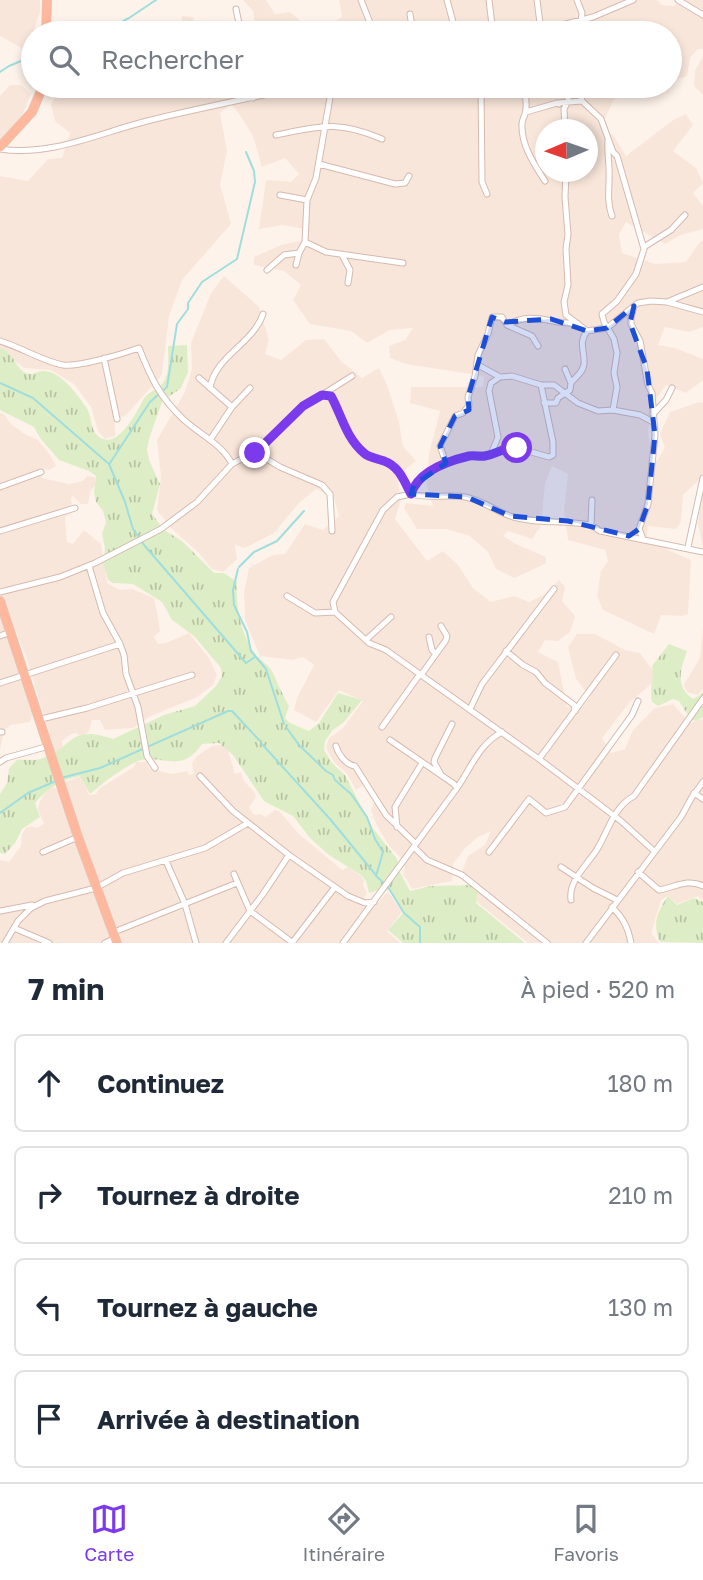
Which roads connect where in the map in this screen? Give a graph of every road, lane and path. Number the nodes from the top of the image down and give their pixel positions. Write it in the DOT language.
graph roads {
  1 [pos="47,0"];
  2 [pos="361,0"];
  3 [pos="447,0"];
  4 [pos="489,0"];
  5 [pos="537,0"];
  6 [pos="577,0"];
  7 [pos="633,0"];
  8 [pos="678,0"];
  9 [pos="703,6"];
  10 [pos="236,9"];
  11 [pos="410,14"];
  12 [pos="700,14"];
  13 [pos="581,20"];
  14 [pos="46,21"];
  15 [pos="239,21"];
  16 [pos="369,21"];
  17 [pos="411,21"];
  18 [pos="453,21"];
  19 [pos="492,21"];
  20 [pos="540,21"];
  21 [pos="578,21"];
  22 [pos="38,98"];
  23 [pos="253,98"];
  24 [pos="330,98"];
  25 [pos="481,98"];
  26 [pos="582,98"];
  27 [pos="527,100"];
  28 [pos="568,101"];
  29 [pos="582,101"];
  30 [pos="557,103"];
  31 [pos="536,107"];
  32 [pos="565,108"];
  33 [pos="526,112"];
  34 [pos="565,119"];
  35 [pos="325,125"];
  36 [pos="276,135"];
  37 [pos="608,137"];
  38 [pos="382,139"];
  39 [pos="0,148"];
  40 [pos="319,164"];
  41 [pos="535,164"];
  42 [pos="409,176"];
  43 [pos="566,182"];
  44 [pos="487,194"];
  45 [pos="280,195"];
  46 [pos="307,201"];
  47 [pos="685,215"];
  48 [pos="612,216"];
  49 [pos="305,242"];
  50 [pos="644,247"];
  51 [pos="299,253"];
  52 [pos="342,255"];
  53 [pos="402,263"];
  54 [pos="296,265"];
  55 [pos="267,270"];
  56 [pos="348,283"];
  57 [pos="703,287"];
  58 [pos="667,302"];
  59 [pos="634,306"];
  60 [pos="703,312"];
  61 [pos="263,314"];
  62 [pos="566,315"];
  63 [pos="516,320"];
  64 [pos="558,322"];
  65 [pos="577,323"];
  66 [pos="507,326"];
  67 [pos="517,328"];
  68 [pos="607,328"];
  69 [pos="587,331"];
  70 [pos="0,341"];
  71 [pos="538,346"];
  72 [pos="104,358"];
  73 [pos="478,365"];
  74 [pos="565,369"];
  75 [pos="352,376"];
  76 [pos="500,377"];
  77 [pos="199,378"];
  78 [pos="571,383"];
  79 [pos="541,385"];
  80 [pos="210,388"];
  81 [pos="250,388"];
  82 [pos="672,388"];
  83 [pos="566,394"];
  84 [pos="322,395"];
  85 [pos="544,403"];
  86 [pos="232,407"];
  87 [pos="613,410"];
  88 [pos="117,419"];
  89 [pos="653,420"];
  90 [pos="210,440"];
  91 [pos="255,453"];
  92 [pos="491,454"];
  93 [pos="446,463"];
  94 [pos="232,464"];
  95 [pos="41,472"];
  96 [pos="703,478"];
  97 [pos="0,487"];
  98 [pos="411,494"];
  99 [pos="592,500"];
  100 [pos="75,508"];
  101 [pos="591,525"];
  102 [pos="639,529"];
  103 [pos="0,531"];
  104 [pos="332,531"];
  105 [pos="629,536"];
  106 [pos="643,539"];
  107 [pos="688,547"];
  108 [pos="703,552"];
  109 [pos="89,566"];
  110 [pos="554,589"];
  111 [pos="0,592"];
  112 [pos="287,596"];
  113 [pos="0,601"];
  114 [pos="335,612"];
  115 [pos="391,617"];
  116 [pos="441,626"];
  117 [pos="11,632"];
  118 [pos="0,636"];
  119 [pos="429,637"];
  120 [pos="367,639"];
  121 [pos="120,644"];
  122 [pos="506,651"];
  123 [pos="436,654"];
  124 [pos="616,655"];
  125 [pos="421,674"];
  126 [pos="26,675"];
  127 [pos="192,676"];
  128 [pos="0,683"];
  129 [pos="132,694"];
  130 [pos="703,699"];
  131 [pos="638,701"];
  132 [pos="470,709"];
  133 [pos="575,711"];
  134 [pos="41,719"];
  135 [pos="452,724"];
  136 [pos="383,727"];
  137 [pos="502,732"];
  138 [pos="390,740"];
  139 [pos="49,746"];
  140 [pos="336,746"];
  141 [pos="539,759"];
  142 [pos="0,762"];
  143 [pos="422,763"];
  144 [pos="155,768"];
  145 [pos="200,776"];
  146 [pos="442,776"];
  147 [pos="703,782"];
  148 [pos="457,788"];
  149 [pos="577,789"];
  150 [pos="694,793"];
  151 [pos="703,799"];
  152 [pos="614,816"];
  153 [pos="248,823"];
  154 [pos="397,827"];
  155 [pos="78,837"];
  156 [pos="415,846"];
  157 [pos="654,851"];
  158 [pos="43,852"];
  159 [pos="489,852"];
  160 [pos="289,855"];
  161 [pos="166,861"];
  162 [pos="561,867"];
  163 [pos="638,872"];
  164 [pos="234,874"];
  165 [pos="577,876"];
  166 [pos="237,883"];
  167 [pos="703,886"];
  168 [pos="335,887"];
  169 [pos="96,888"];
  170 [pos="571,900"];
  171 [pos="617,900"];
  172 [pos="374,902"];
  173 [pos="185,904"];
  174 [pos="36,906"];
  175 [pos="612,907"];
  176 [pos="0,911"];
  177 [pos="250,912"];
  178 [pos="14,928"];
  179 [pos="116,938"];
  180 [pos="5,943"];
  181 [pos="48,943"];
  182 [pos="105,943"];
  183 [pos="196,943"];
  184 [pos="226,943"];
  185 [pos="292,943"];
  186 [pos="343,943"];
  187 [pos="547,943"];
  188 [pos="586,943"];
  189 [pos="631,943"];
  1 -- 14 [label="highway"];
  2 -- 16 [label="street"];
  3 -- 18 [label="street"];
  4 -- 19 [label="street"];
  5 -- 20 [label="street"];
  6 -- 13 [label="street"];
  7 -- 13 [label="street"];
  8 -- 12 [label="street"];
  9 -- 12 [label="street"];
  10 -- 15 [label="street"];
  11 -- 17 [label="street"];
  13 -- 21 [label="street"];
  22 -- 39 [label="highway"];
  23 -- 39 [label="street"];
  24 -- 35 [label="street"];
  25 -- 44 [label="street"];
  26 -- 29 [label="street"];
  27 -- 31 [label="street"];
  27 -- 33 [label="street"];
  28 -- 29 [label="street"];
  28 -- 30 [label="street"];
  28 -- 32 [label="street"];
  29 -- 37 [label="street"];
  30 -- 31 [label="street"];
  30 -- 32 [label="street"];
  31 -- 33 [label="street"];
  32 -- 34 [label="street"];
  33 -- 41 [label="street"];
  35 -- 36 [label="street"];
  35 -- 38 [label="street"];
  35 -- 40 [label="street"];
  37 -- 48 [label="street"];
  37 -- 50 [label="street"];
  40 -- 42 [label="street"];
  40 -- 46 [label="street"];
  43 -- 62 [label="street"];
  45 -- 46 [label="street"];
  46 -- 49 [label="street"];
  47 -- 50 [label="street"];
  49 -- 51 [label="street"];
  49 -- 52 [label="street"];
  50 -- 68 [label="street"];
  51 -- 54 [label="street"];
  51 -- 55 [label="street"];
  52 -- 53 [label="street"];
  52 -- 56 [label="street"];
  57 -- 58 [label="street"];
  58 -- 59 [label="street"];
  58 -- 60 [label="street"];
  59 -- 68 [label="street"];
  59 -- 89 [label="street"];
  61 -- 80 [label="street"];
  62 -- 64 [label="street"];
  62 -- 65 [label="street"];
  63 -- 64 [label="street"];
  63 -- 66 [label="street"];
  63 -- 67 [label="street"];
  64 -- 65 [label="street"];
  65 -- 69 [label="street"];
  66 -- 67 [label="street"];
  66 -- 73 [label="street"];
  67 -- 71 [label="street"];
  68 -- 69 [label="street"];
  68 -- 87 [label="street"];
  69 -- 78 [label="street"];
  70 -- 72 [label="street"];
  72 -- 88 [label="street"];
  72 -- 90 [label="street"];
  73 -- 76 [label="street"];
  73 -- 93 [label="street"];
  74 -- 78 [label="street"];
  75 -- 84 [label="street"];
  76 -- 79 [label="street"];
  76 -- 92 [label="street"];
  77 -- 80 [label="street"];
  78 -- 83 [label="street"];
  79 -- 83 [label="street"];
  79 -- 85 [label="street"];
  80 -- 86 [label="street"];
  81 -- 86 [label="street"];
  82 -- 89 [label="street"];
  83 -- 85 [label="street"];
  83 -- 87 [label="street"];
  84 -- 91 [label="street"];
  84 -- 98 [label="street"];
  85 -- 92 [label="street"];
  86 -- 90 [label="street"];
  87 -- 89 [label="street"];
  89 -- 102 [label="street"];
  90 -- 94 [label="street"];
  91 -- 94 [label="street"];
  91 -- 104 [label="street"];
  92 -- 93 [label="street"];
  93 -- 98 [label="street"];
  94 -- 109 [label="street"];
  95 -- 97 [label="street"];
  96 -- 107 [label="street"];
  98 -- 101 [label="street"];
  98 -- 114 [label="street"];
  99 -- 101 [label="street"];
  100 -- 103 [label="street"];
  101 -- 105 [label="street"];
  102 -- 105 [label="street"];
  102 -- 106 [label="street"];
  105 -- 106 [label="street"];
  106 -- 107 [label="street"];
  107 -- 108 [label="street"];
  109 -- 111 [label="street"];
  109 -- 121 [label="street"];
  110 -- 122 [label="street"];
  112 -- 114 [label="street"];
  113 -- 117 [label="highway"];
  114 -- 120 [label="street"];
  115 -- 120 [label="street"];
  116 -- 123 [label="street"];
  117 -- 118 [label="street"];
  117 -- 126 [label="highway"];
  119 -- 123 [label="street"];
  120 -- 125 [label="street"];
  121 -- 126 [label="street"];
  121 -- 129 [label="street"];
  122 -- 132 [label="street"];
  122 -- 133 [label="street"];
  123 -- 125 [label="street"];
  124 -- 133 [label="street"];
  125 -- 132 [label="street"];
  125 -- 136 [label="street"];
  126 -- 128 [label="street"];
  126 -- 134 [label="highway"];
  127 -- 129 [label="street"];
  129 -- 134 [label="street"];
  129 -- 144 [label="street"];
  130 -- 152 [label="street"];
  131 -- 149 [label="street"];
  132 -- 137 [label="street"];
  133 -- 141 [label="street"];
  134 -- 139 [label="highway"];
  135 -- 146 [label="street"];
  137 -- 141 [label="street"];
  137 -- 148 [label="street"];
  138 -- 143 [label="street"];
  139 -- 142 [label="street"];
  139 -- 155 [label="highway"];
  140 -- 154 [label="street"];
  141 -- 149 [label="street"];
  143 -- 146 [label="street"];
  143 -- 154 [label="street"];
  145 -- 153 [label="street"];
  146 -- 148 [label="street"];
  147 -- 150 [label="street"];
  148 -- 156 [label="street"];
  149 -- 152 [label="street"];
  149 -- 159 [label="street"];
  150 -- 151 [label="street"];
  150 -- 157 [label="street"];
  152 -- 157 [label="street"];
  152 -- 165 [label="street"];
  153 -- 160 [label="street"];
  153 -- 161 [label="street"];
  154 -- 156 [label="street"];
  155 -- 158 [label="street"];
  155 -- 169 [label="highway"];
  156 -- 172 [label="street"];
  156 -- 187 [label="street"];
  157 -- 163 [label="street"];
  160 -- 168 [label="street"];
  160 -- 177 [label="street"];
  161 -- 169 [label="street"];
  161 -- 173 [label="street"];
  162 -- 165 [label="street"];
  163 -- 167 [label="street"];
  163 -- 171 [label="street"];
  164 -- 166 [label="street"];
  165 -- 170 [label="street"];
  165 -- 171 [label="street"];
  166 -- 173 [label="street"];
  166 -- 177 [label="street"];
  168 -- 172 [label="street"];
  168 -- 185 [label="street"];
  169 -- 174 [label="street"];
  169 -- 179 [label="highway"];
  171 -- 175 [label="street"];
  172 -- 186 [label="street"];
  173 -- 179 [label="street"];
  173 -- 183 [label="street"];
  174 -- 176 [label="street"];
  174 -- 178 [label="street"];
  175 -- 188 [label="street"];
  175 -- 189 [label="street"];
  177 -- 184 [label="street"];
  177 -- 185 [label="street"];
  178 -- 180 [label="street"];
  178 -- 181 [label="street"];
  179 -- 182 [label="street"];
}
